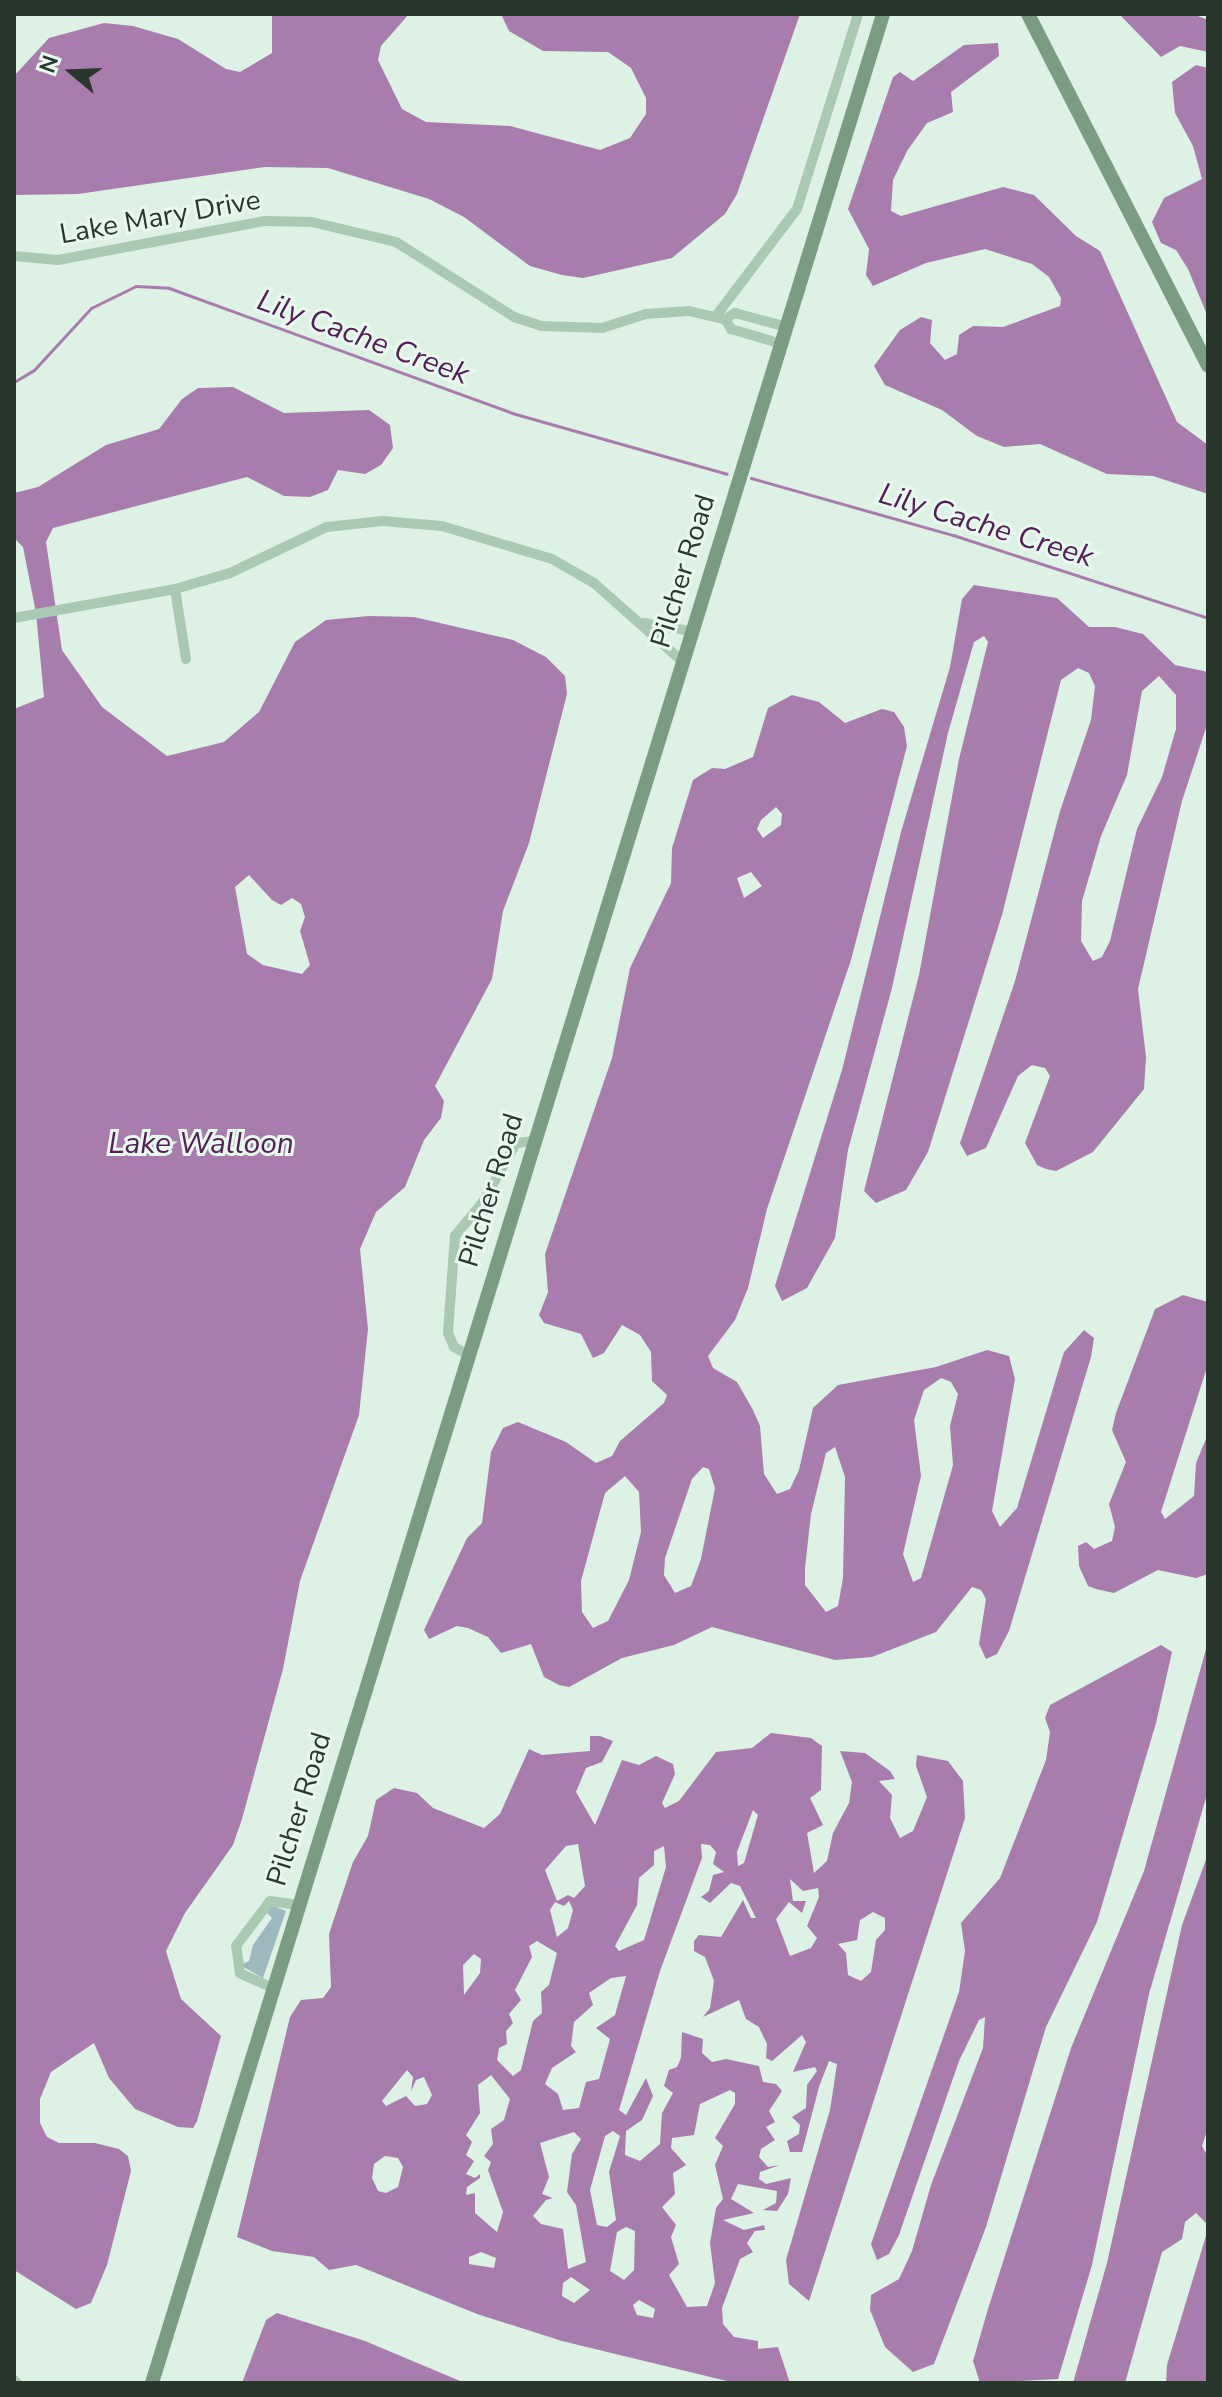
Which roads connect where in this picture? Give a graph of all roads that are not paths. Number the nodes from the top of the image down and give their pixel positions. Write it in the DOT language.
graph roads {
  1 [pos="858,14"];
  2 [pos="883,14"];
  3 [pos="1028,14"];
  4 [pos="14,256"];
  5 [pos="721,317"];
  6 [pos="753,318"];
  7 [pos="787,327"];
  8 [pos="748,334"];
  9 [pos="782,344"];
  10 [pos="1208,366"];
  11 [pos="175,589"];
  12 [pos="14,618"];
  13 [pos="644,623"];
  14 [pos="691,631"];
  15 [pos="186,659"];
  16 [pos="682,661"];
  17 [pos="534,1141"];
  18 [pos="468,1355"];
  19 [pos="297,1905"];
  20 [pos="273,1988"];
  21 [pos="152,2383"];
  1 -- 5 [label="street"];
  2 -- 7 [label="street, Pilcher Road"];
  3 -- 10 [label="street"];
  4 -- 5 [label="street, Lake Mary Drive"];
  5 -- 6 [label="street, Lake Mary Drive"];
  5 -- 8 [label="street, Lake Mary Drive"];
  6 -- 7 [label="street, Lake Mary Drive"];
  6 -- 8 [label="street"];
  7 -- 9 [label="street, Pilcher Road"];
  8 -- 9 [label="street, Lake Mary Drive"];
  9 -- 14 [label="street, Pilcher Road"];
  11 -- 12 [label="street"];
  11 -- 13 [label="street"];
  11 -- 15 [label="street"];
  13 -- 14 [label="street"];
  13 -- 16 [label="street"];
  14 -- 16 [label="street, Pilcher Road"];
  16 -- 17 [label="street, Pilcher Road"];
  17 -- 18 [label="street, Pilcher Road"];
  17 -- 18 [label="street"];
  18 -- 19 [label="street, Pilcher Road"];
  19 -- 20 [label="street, Pilcher Road"];
  19 -- 20 [label="street"];
  20 -- 21 [label="street, Pilcher Road"];
}
